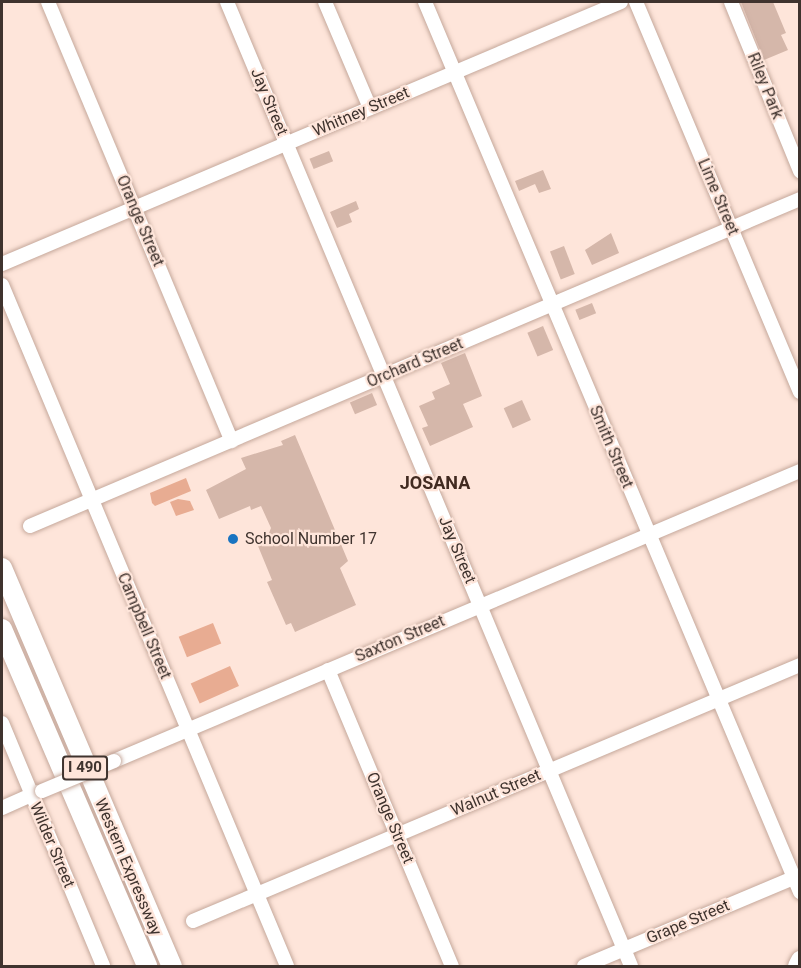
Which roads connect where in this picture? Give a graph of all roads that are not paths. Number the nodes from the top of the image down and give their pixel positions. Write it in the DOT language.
graph roads {
  1 [pos="48,2"];
  2 [pos="226,2"];
  3 [pos="325,2"];
  4 [pos="425,2"];
  5 [pos="621,2"];
  6 [pos="636,2"];
  7 [pos="731,2"];
  8 [pos="455,72"];
  9 [pos="370,108"];
  10 [pos="286,143"];
  11 [pos="800,171"];
  12 [pos="800,199"];
  13 [pos="134,208"];
  14 [pos="731,228"];
  15 [pos="2,264"];
  16 [pos="2,285"];
  17 [pos="551,305"];
  18 [pos="384,376"];
  19 [pos="800,392"];
  20 [pos="232,441"];
  21 [pos="800,471"];
  22 [pos="92,500"];
  23 [pos="30,526"];
  24 [pos="647,535"];
  25 [pos="2,568"];
  26 [pos="480,606"];
  27 [pos="2,629"];
  28 [pos="800,665"];
  29 [pos="328,670"];
  30 [pos="717,700"];
  31 [pos="2,723"];
  32 [pos="188,729"];
  33 [pos="549,770"];
  34 [pos="37,793"];
  35 [pos="2,808"];
  36 [pos="397,835"];
  37 [pos="793,878"];
  38 [pos="800,892"];
  39 [pos="257,894"];
  40 [pos="193,921"];
  41 [pos="624,949"];
  42 [pos="800,960"];
  43 [pos="103,966"];
  44 [pos="146,966"];
  45 [pos="172,966"];
  46 [pos="287,966"];
  47 [pos="452,966"];
  48 [pos="584,966"];
  49 [pos="631,966"];
  50 [pos="797,966"];
  1 -- 13 [label="street, Orange Street"];
  2 -- 10 [label="street, Jay Street"];
  3 -- 9 [label="street"];
  4 -- 8 [label="street, Smith Street"];
  5 -- 8 [label="street, Whitney Street"];
  6 -- 14 [label="street, Lime Street"];
  7 -- 11 [label="street, Riley Park"];
  8 -- 9 [label="street, Whitney Street"];
  8 -- 17 [label="street, Smith Street"];
  9 -- 10 [label="street, Whitney Street"];
  10 -- 13 [label="street, Whitney Street"];
  10 -- 18 [label="street, Jay Street"];
  12 -- 14 [label="street, Orchard Street"];
  13 -- 15 [label="street, Whitney Street"];
  13 -- 20 [label="street, Orange Street"];
  14 -- 17 [label="street, Orchard Street"];
  14 -- 19 [label="street, Lime Street"];
  16 -- 22 [label="street, Campbell Street"];
  17 -- 18 [label="street, Orchard Street"];
  17 -- 24 [label="street, Smith Street"];
  18 -- 20 [label="street, Orchard Street"];
  18 -- 26 [label="street, Jay Street"];
  20 -- 22 [label="street, Orchard Street"];
  21 -- 24 [label="street, Saxton Street"];
  22 -- 23 [label="street, Orchard Street"];
  22 -- 32 [label="street, Campbell Street"];
  24 -- 26 [label="street, Saxton Street"];
  24 -- 30 [label="street, Smith Street"];
  25 -- 45 [label="highway, Western Expressway / I 490"];
  26 -- 29 [label="street, Saxton Street"];
  26 -- 33 [label="street, Jay Street"];
  27 -- 44 [label="highway, Western Expressway / I 490"];
  28 -- 30 [label="street, Walnut Street"];
  29 -- 32 [label="street, Saxton Street"];
  29 -- 36 [label="street, Orange Street"];
  30 -- 33 [label="street, Walnut Street"];
  30 -- 37 [label="street, Smith Street"];
  31 -- 34 [label="street, Wilder Street"];
  32 -- 34 [label="street, Saxton Street, bridge"];
  32 -- 39 [label="street, Campbell Street"];
  33 -- 36 [label="street, Walnut Street"];
  33 -- 41 [label="street, Jay Street"];
  34 -- 35 [label="street, Saxton Street"];
  34 -- 43 [label="street, Wilder Street"];
  36 -- 39 [label="street, Walnut Street"];
  36 -- 47 [label="street, Orange Street"];
  37 -- 38 [label="street, Smith Street"];
  37 -- 41 [label="street, Grape Street"];
  39 -- 40 [label="street, Walnut Street"];
  39 -- 46 [label="street, Campbell Street"];
  41 -- 48 [label="street, Grape Street"];
  41 -- 49 [label="street, Jay Street"];
  42 -- 50 [label="main road"];
}
